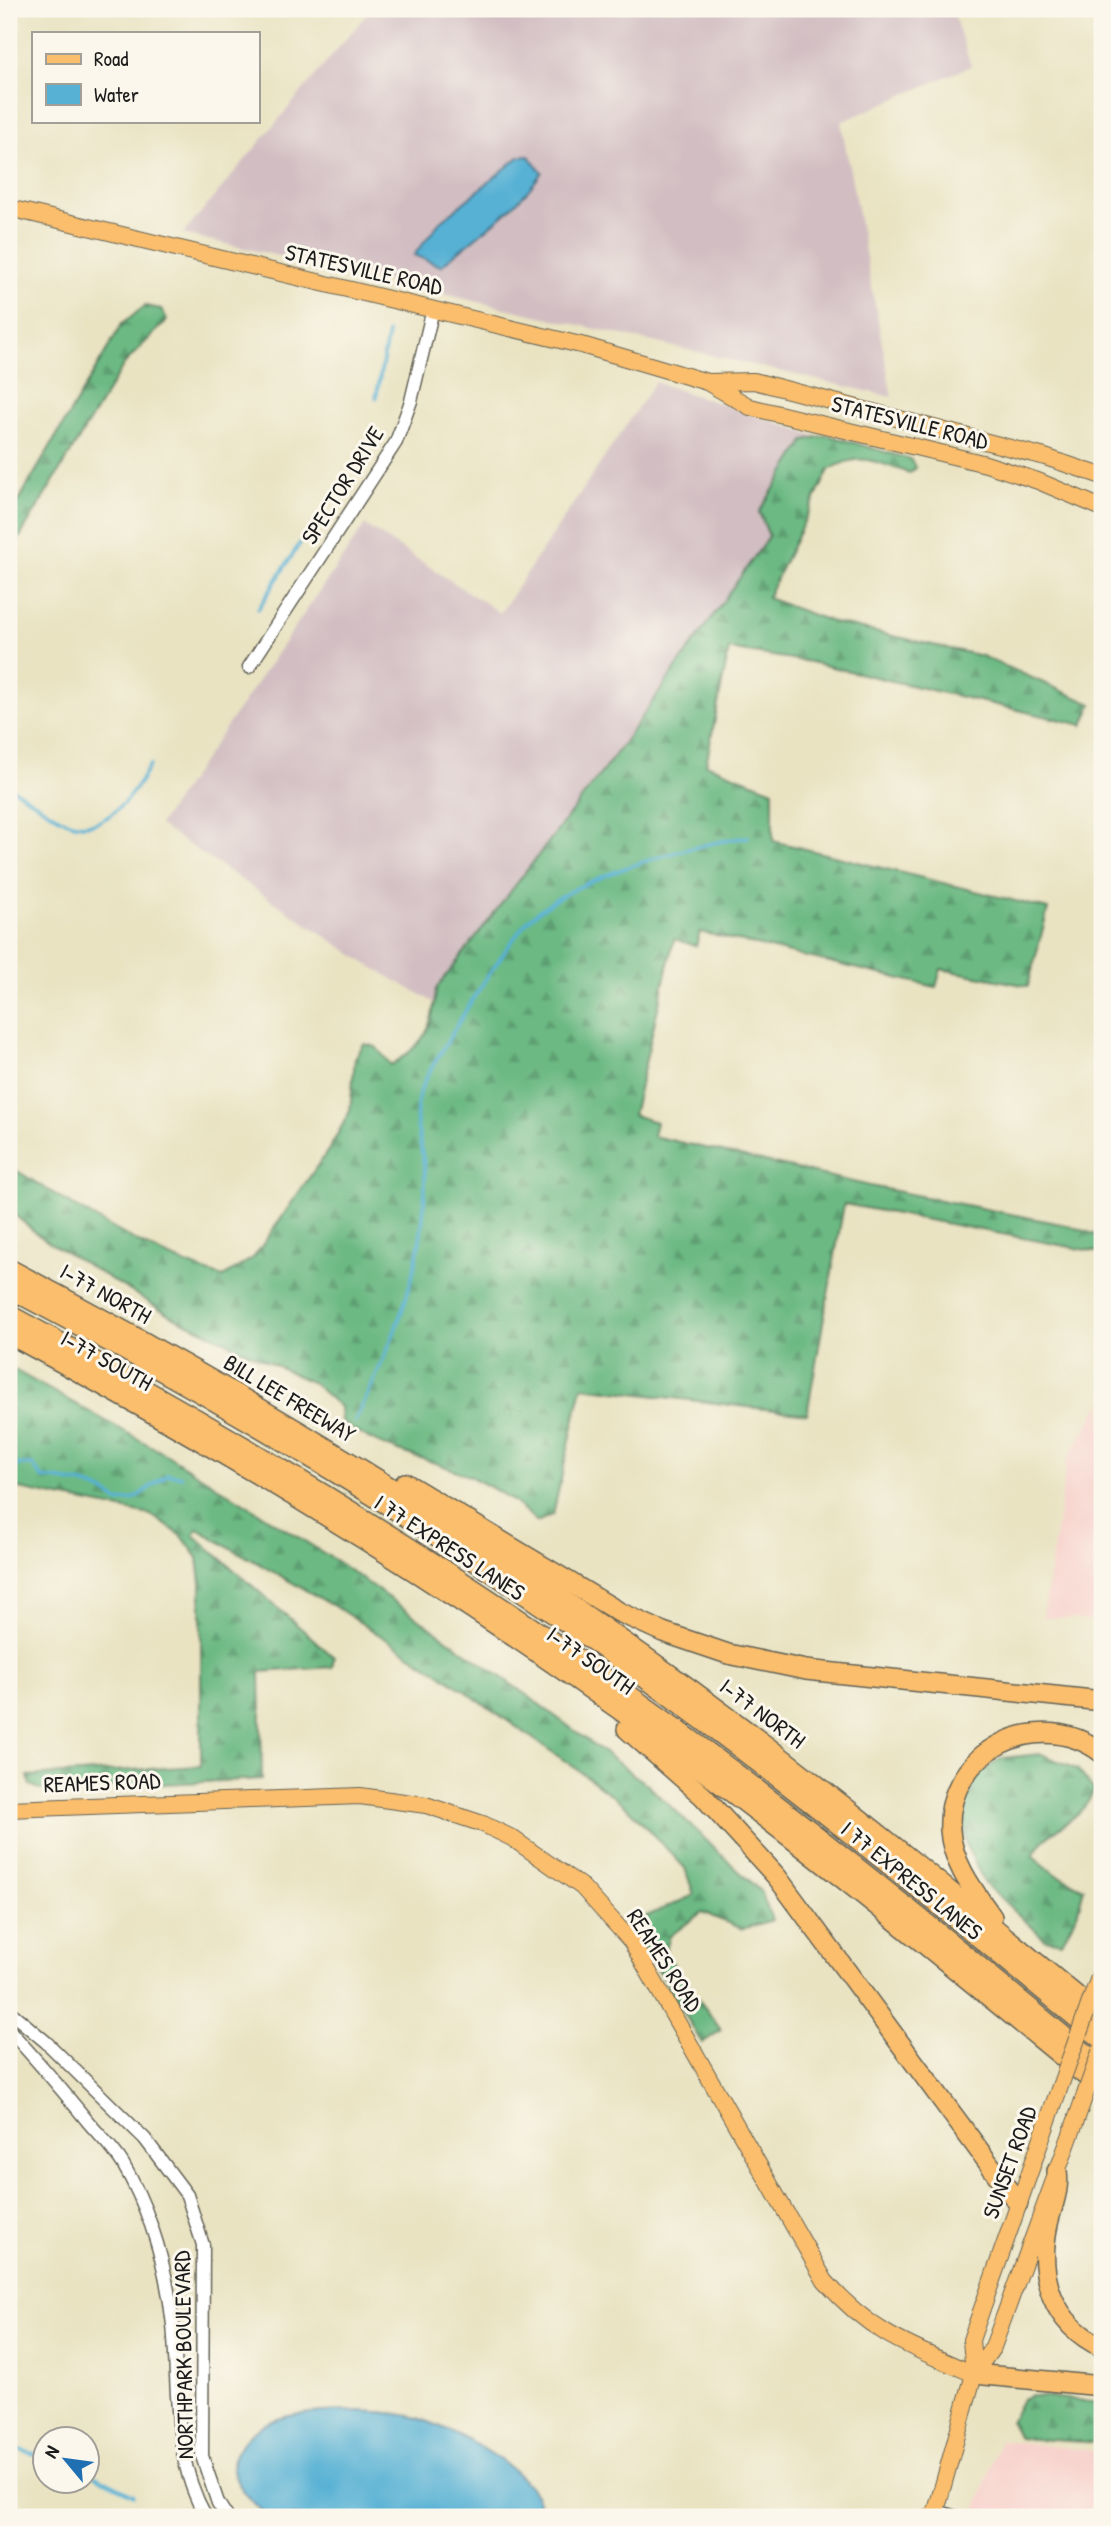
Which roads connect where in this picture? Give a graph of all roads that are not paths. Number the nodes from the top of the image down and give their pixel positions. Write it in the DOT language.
graph roads {
  1 [pos="9,208"];
  2 [pos="433,309"];
  3 [pos="707,382"];
  4 [pos="992,443"];
  5 [pos="986,464"];
  6 [pos="1102,476"];
  7 [pos="1102,508"];
  8 [pos="249,667"];
  9 [pos="9,1269"];
  10 [pos="9,1288"];
  11 [pos="9,1315"];
  12 [pos="9,1334"];
  13 [pos="180,1362"];
  14 [pos="374,1478"];
  15 [pos="556,1665"];
  16 [pos="1102,1701"];
  17 [pos="1102,1753"];
  18 [pos="9,1809"];
  19 [pos="1006,1937"];
  20 [pos="1102,1969"];
  21 [pos="9,2011"];
  22 [pos="1102,2017"];
  23 [pos="9,2030"];
  24 [pos="1102,2051"];
  25 [pos="1102,2089"];
  26 [pos="1056,2171"];
  27 [pos="1018,2203"];
  28 [pos="1102,2347"];
  29 [pos="974,2374"];
  30 [pos="1102,2386"];
  31 [pos="934,2515"];
  32 [pos="206,2517"];
  33 [pos="228,2517"];
  34 [pos="956,2517"];
  1 -- 2 [label="main road, STATESVILLE ROAD"];
  2 -- 3 [label="main road, STATESVILLE ROAD"];
  2 -- 8 [label="street, SPECTOR DRIVE"];
  3 -- 4 [label="main road, STATESVILLE ROAD"];
  3 -- 5 [label="main road, STATESVILLE ROAD"];
  4 -- 5 [label="main road"];
  4 -- 6 [label="main road, STATESVILLE ROAD"];
  5 -- 7 [label="main road, STATESVILLE ROAD"];
  9 -- 13 [label="highway, I-77 NORTH"];
  10 -- 24 [label="highway, I 77 EXPRESS LANES"];
  11 -- 24 [label="highway, I 77 EXPRESS LANES"];
  12 -- 15 [label="highway, I-77 SOUTH"];
  13 -- 14 [label="highway, BILL LEE FREEWAY"];
  14 -- 16 [label="highway"];
  14 -- 19 [label="highway, I-77 NORTH"];
  15 -- 25 [label="highway, I-77 SOUTH"];
  15 -- 27 [label="highway"];
  17 -- 19 [label="highway"];
  18 -- 29 [label="main road, REAMES ROAD"];
  19 -- 22 [label="highway, I-77 NORTH"];
  20 -- 27 [label="main road, SUNSET ROAD, bridge"];
  21 -- 33 [label="street, NORTHPARK BOULEVARD"];
  23 -- 32 [label="street, NORTHPARK BOULEVARD"];
  24 -- 26 [label="main road, SUNSET ROAD, bridge"];
  26 -- 28 [label="highway"];
  26 -- 29 [label="main road, SUNSET ROAD"];
  27 -- 29 [label="main road, SUNSET ROAD"];
  29 -- 30 [label="highway"];
  29 -- 31 [label="main road, SUNSET ROAD"];
  31 -- 34 [label="street"];
}
